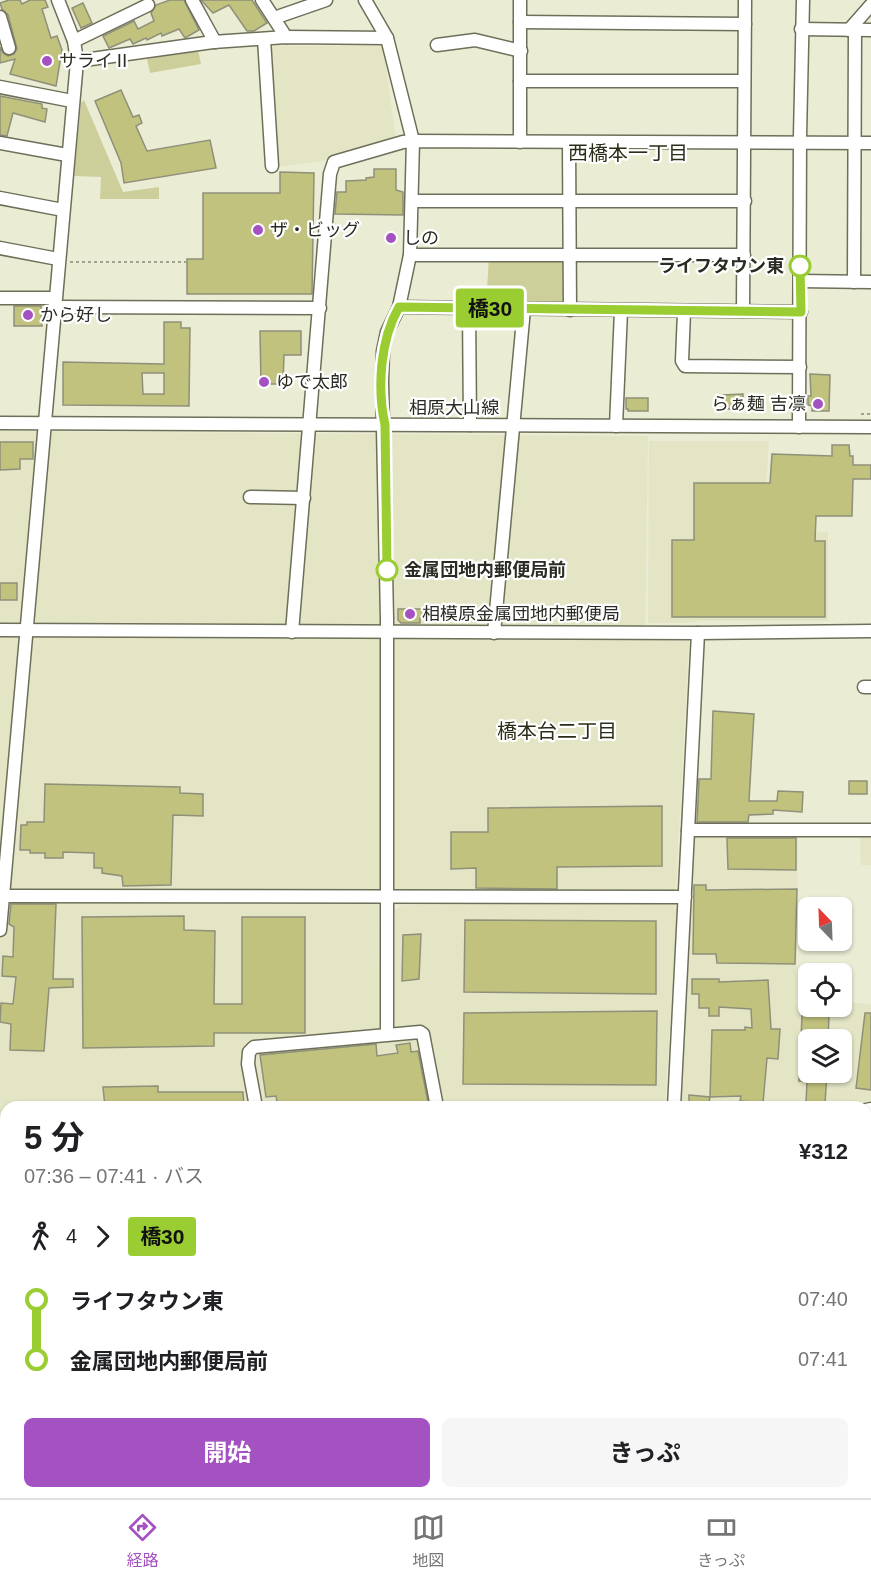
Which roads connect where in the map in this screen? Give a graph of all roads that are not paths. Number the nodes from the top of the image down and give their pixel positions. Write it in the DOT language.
graph roads {
  1 [pos="58,0"];
  2 [pos="192,0"];
  3 [pos="262,0"];
  4 [pos="326,0"];
  5 [pos="365,0"];
  6 [pos="520,0"];
  7 [pos="745,0"];
  8 [pos="803,0"];
  9 [pos="148,5"];
  10 [pos="871,5"];
  11 [pos="0,17"];
  12 [pos="274,18"];
  13 [pos="520,22"];
  14 [pos="745,24"];
  15 [pos="801,29"];
  16 [pos="852,30"];
  17 [pos="871,30"];
  18 [pos="286,37"];
  19 [pos="387,38"];
  20 [pos="264,39"];
  21 [pos="74,41"];
  22 [pos="215,42"];
  23 [pos="437,45"];
  24 [pos="9,48"];
  25 [pos="521,51"];
  26 [pos="76,61"];
  27 [pos="520,81"];
  28 [pos="744,81"];
  29 [pos="0,87"];
  30 [pos="72,101"];
  31 [pos="413,141"];
  32 [pos="0,142"];
  33 [pos="520,142"];
  34 [pos="569,142"];
  35 [pos="744,142"];
  36 [pos="800,143"];
  37 [pos="855,143"];
  38 [pos="871,143"];
  39 [pos="67,155"];
  40 [pos="273,166"];
  41 [pos="0,198"];
  42 [pos="570,200"];
  43 [pos="413,201"];
  44 [pos="745,201"];
  45 [pos="63,210"];
  46 [pos="0,248"];
  47 [pos="411,255"];
  48 [pos="569,255"];
  49 [pos="744,255"];
  50 [pos="61,261"];
  51 [pos="800,281"];
  52 [pos="854,282"];
  53 [pos="871,282"];
  54 [pos="0,298"];
  55 [pos="54,302"];
  56 [pos="399,307"];
  57 [pos="320,308"];
  58 [pos="469,308"];
  59 [pos="524,309"];
  60 [pos="570,310"];
  61 [pos="621,311"];
  62 [pos="743,311"];
  63 [pos="684,312"];
  64 [pos="801,312"];
  65 [pos="800,368"];
  66 [pos="0,423"];
  67 [pos="45,424"];
  68 [pos="311,425"];
  69 [pos="385,425"];
  70 [pos="470,425"];
  71 [pos="513,426"];
  72 [pos="616,426"];
  73 [pos="800,427"];
  74 [pos="871,427"];
  75 [pos="250,497"];
  76 [pos="304,498"];
  77 [pos="0,630"];
  78 [pos="25,630"];
  79 [pos="292,632"];
  80 [pos="386,632"];
  81 [pos="871,632"];
  82 [pos="494,633"];
  83 [pos="698,633"];
  84 [pos="4,829"];
  85 [pos="688,830"];
  86 [pos="871,830"];
  87 [pos="3,896"];
  88 [pos="685,897"];
  89 [pos="387,898"];
  90 [pos="0,930"];
  91 [pos="387,1034"];
  92 [pos="255,1101"];
  93 [pos="436,1101"];
  94 [pos="674,1101"];
  1 -- 21 [label="street"];
  2 -- 22 [label="street"];
  3 -- 12 [label="street"];
  4 -- 12 [label="street"];
  5 -- 19 [label="street"];
  6 -- 13 [label="street"];
  7 -- 14 [label="street"];
  8 -- 15 [label="street"];
  9 -- 21 [label="street"];
  10 -- 16 [label="street"];
  11 -- 24 [label="street"];
  12 -- 18 [label="street"];
  13 -- 14 [label="street"];
  13 -- 25 [label="street"];
  14 -- 28 [label="street"];
  15 -- 16 [label="street"];
  15 -- 36 [label="street"];
  16 -- 17 [label="street"];
  16 -- 37 [label="street"];
  18 -- 19 [label="street"];
  18 -- 20 [label="street"];
  19 -- 31 [label="street"];
  20 -- 22 [label="street"];
  20 -- 40 [label="street"];
  21 -- 26 [label="street"];
  22 -- 26 [label="street"];
  23 -- 25 [label="street"];
  25 -- 27 [label="street"];
  26 -- 30 [label="street"];
  27 -- 28 [label="street"];
  27 -- 33 [label="street"];
  28 -- 35 [label="street"];
  29 -- 30 [label="street"];
  30 -- 39 [label="street"];
  31 -- 33 [label="street"];
  31 -- 43 [label="street"];
  31 -- 57 [label="street"];
  32 -- 39 [label="street"];
  33 -- 34 [label="street"];
  34 -- 35 [label="street"];
  34 -- 42 [label="street"];
  35 -- 36 [label="street"];
  35 -- 44 [label="street"];
  36 -- 37 [label="street"];
  36 -- 51 [label="street"];
  37 -- 38 [label="street"];
  37 -- 52 [label="street"];
  39 -- 45 [label="street"];
  41 -- 45 [label="street"];
  42 -- 43 [label="street"];
  42 -- 44 [label="street"];
  42 -- 48 [label="street"];
  43 -- 47 [label="street"];
  44 -- 49 [label="street"];
  45 -- 50 [label="street"];
  46 -- 50 [label="street"];
  47 -- 48 [label="street"];
  47 -- 56 [label="street"];
  48 -- 49 [label="street"];
  48 -- 60 [label="street"];
  49 -- 62 [label="street"];
  50 -- 55 [label="street"];
  51 -- 52 [label="street"];
  51 -- 64 [label="street"];
  52 -- 53 [label="street"];
  54 -- 55 [label="street"];
  55 -- 57 [label="street"];
  55 -- 67 [label="street"];
  56 -- 58 [label="street"];
  56 -- 69 [label="street"];
  57 -- 68 [label="street"];
  58 -- 59 [label="street"];
  58 -- 70 [label="street"];
  59 -- 60 [label="street"];
  59 -- 71 [label="street"];
  60 -- 61 [label="street"];
  61 -- 63 [label="street"];
  61 -- 72 [label="street"];
  62 -- 63 [label="street"];
  62 -- 64 [label="street"];
  63 -- 65 [label="street"];
  64 -- 65 [label="street"];
  65 -- 73 [label="street"];
  66 -- 67 [label="street, 相原大山線"];
  67 -- 68 [label="street, 相原大山線"];
  67 -- 78 [label="street"];
  68 -- 69 [label="street, 相原大山線"];
  68 -- 76 [label="street"];
  69 -- 70 [label="street, 相原大山線"];
  69 -- 80 [label="street"];
  70 -- 71 [label="street, 相原大山線"];
  71 -- 72 [label="street, 相原大山線"];
  71 -- 82 [label="street"];
  72 -- 73 [label="street, 相原大山線"];
  73 -- 74 [label="street, 相原大山線"];
  75 -- 76 [label="street"];
  76 -- 79 [label="street"];
  77 -- 78 [label="street"];
  78 -- 79 [label="street"];
  78 -- 84 [label="street"];
  79 -- 80 [label="street"];
  80 -- 82 [label="street"];
  80 -- 89 [label="street"];
  81 -- 83 [label="street"];
  82 -- 83 [label="street"];
  83 -- 85 [label="street"];
  84 -- 87 [label="street"];
  85 -- 86 [label="street"];
  85 -- 88 [label="street"];
  87 -- 89 [label="street"];
  87 -- 90 [label="street"];
  88 -- 89 [label="street"];
  88 -- 94 [label="street"];
  89 -- 91 [label="street"];
  91 -- 92 [label="street"];
  91 -- 93 [label="street"];
}
